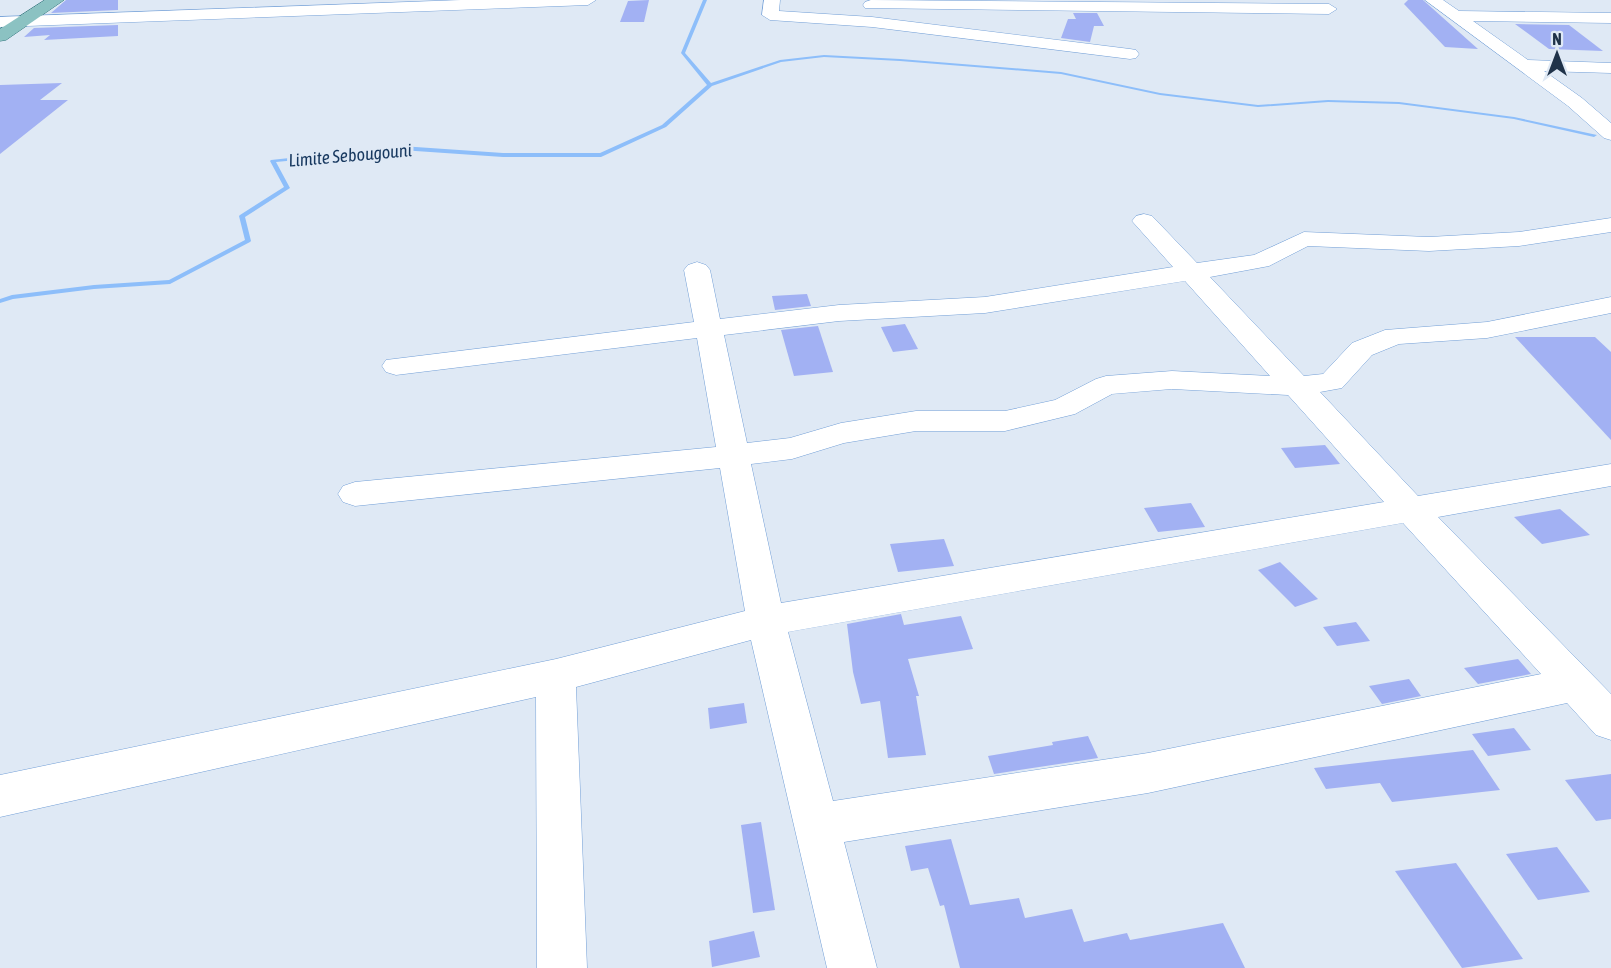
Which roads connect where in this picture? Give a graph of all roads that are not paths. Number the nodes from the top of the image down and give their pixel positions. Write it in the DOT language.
graph roads {
  1 [pos="56,0"];
  2 [pos="588,0"];
  3 [pos="772,0"];
  4 [pos="1319,0"];
  5 [pos="1433,0"];
  6 [pos="1557,0"];
  7 [pos="438,3"];
  8 [pos="973,3"];
  9 [pos="1102,4"];
  10 [pos="1226,4"];
  11 [pos="871,9"];
  12 [pos="1456,16"];
  13 [pos="1586,18"];
  14 [pos="1611,18"];
  15 [pos="21,21"];
  16 [pos="0,22"];
  17 [pos="0,36"];
  18 [pos="984,36"];
  19 [pos="1130,54"];
  20 [pos="1524,65"];
  21 [pos="1611,68"];
  22 [pos="1575,102"];
  23 [pos="1602,103"];
  24 [pos="1611,134"];
  25 [pos="1144,221"];
  26 [pos="1611,225"];
  27 [pos="697,270"];
  28 [pos="1190,271"];
  29 [pos="1611,305"];
  30 [pos="708,327"];
  31 [pos="396,366"];
  32 [pos="1296,386"];
  33 [pos="734,456"];
  34 [pos="1611,475"];
  35 [pos="355,494"];
  36 [pos="1411,510"];
  37 [pos="766,621"];
  38 [pos="556,676"];
  39 [pos="1575,684"];
  40 [pos="1611,722"];
  41 [pos="0,796"];
  42 [pos="816,825"];
  43 [pos="848,967"];
  44 [pos="562,968"];
  1 -- 15 [label="main road"];
  2 -- 7 [label="street"];
  3 -- 11 [label="street"];
  4 -- 10 [label="street"];
  5 -- 12 [label="street"];
  6 -- 13 [label="street"];
  7 -- 15 [label="street"];
  8 -- 9 [label="street"];
  8 -- 11 [label="street"];
  8 -- 18 [label="street"];
  9 -- 10 [label="street"];
  11 -- 18 [label="street"];
  12 -- 13 [label="street"];
  12 -- 20 [label="street"];
  13 -- 14 [label="street"];
  15 -- 16 [label="street"];
  15 -- 17 [label="main road"];
  18 -- 19 [label="street"];
  20 -- 21 [label="street"];
  20 -- 22 [label="street"];
  22 -- 23 [label="street"];
  22 -- 24 [label="street"];
  25 -- 28 [label="street"];
  26 -- 28 [label="street"];
  27 -- 30 [label="street"];
  28 -- 30 [label="street"];
  28 -- 32 [label="street"];
  29 -- 32 [label="street"];
  30 -- 31 [label="street"];
  30 -- 33 [label="street"];
  32 -- 33 [label="street"];
  32 -- 36 [label="street"];
  33 -- 35 [label="street"];
  33 -- 37 [label="street"];
  34 -- 36 [label="street"];
  36 -- 37 [label="street"];
  36 -- 39 [label="street"];
  37 -- 38 [label="street"];
  37 -- 42 [label="street"];
  38 -- 41 [label="street"];
  38 -- 44 [label="street"];
  39 -- 40 [label="street"];
  39 -- 42 [label="street"];
  42 -- 43 [label="street"];
}
